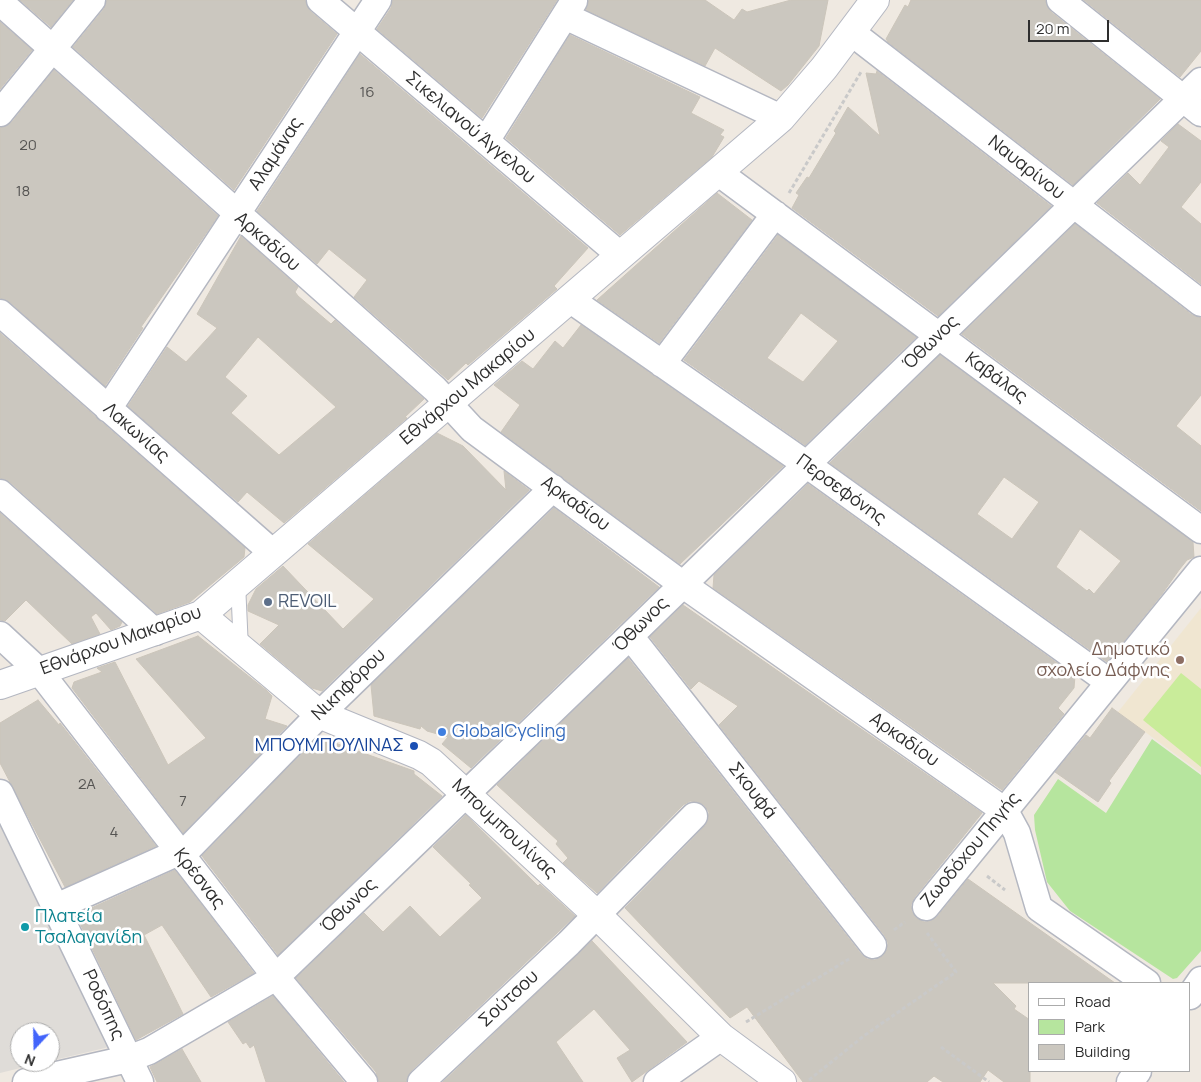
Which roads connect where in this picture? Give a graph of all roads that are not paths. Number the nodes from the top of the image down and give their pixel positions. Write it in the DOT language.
graph roads {
  1 [pos="92,0"];
  2 [pos="320,0"];
  3 [pos="378,0"];
  4 [pos="875,0"];
  5 [pos="1060,0"];
  6 [pos="0,2"];
  7 [pos="570,8"];
  8 [pos="357,31"];
  9 [pos="851,32"];
  10 [pos="52,50"];
  11 [pos="1195,98"];
  12 [pos="0,113"];
  13 [pos="781,118"];
  14 [pos="486,141"];
  15 [pos="719,173"];
  16 [pos="1074,204"];
  17 [pos="236,214"];
  18 [pos="775,214"];
  19 [pos="620,255"];
  20 [pos="571,300"];
  21 [pos="1201,303"];
  22 [pos="0,313"];
  23 [pos="938,336"];
  24 [pos="662,364"];
  25 [pos="448,405"];
  26 [pos="108,409"];
  27 [pos="806,464"];
  28 [pos="553,488"];
  29 [pos="0,493"];
  30 [pos="1201,530"];
  31 [pos="273,553"];
  32 [pos="1201,570"];
  33 [pos="238,583"];
  34 [pos="682,584"];
  35 [pos="201,615"];
  36 [pos="155,632"];
  37 [pos="0,635"];
  38 [pos="630,636"];
  39 [pos="241,650"];
  40 [pos="40,672"];
  41 [pos="1109,682"];
  42 [pos="0,685"];
  43 [pos="319,714"];
  44 [pos="0,793"];
  45 [pos="466,794"];
  46 [pos="1005,811"];
  47 [pos="694,816"];
  48 [pos="178,852"];
  49 [pos="56,907"];
  50 [pos="920,911"];
  51 [pos="596,914"];
  52 [pos="873,945"];
  53 [pos="276,977"];
  54 [pos="1201,980"];
  55 [pos="1146,982"];
  56 [pos="1191,995"];
  57 [pos="721,1037"];
  58 [pos="128,1059"];
  59 [pos="26,1082"];
  60 [pos="140,1082"];
  61 [pos="364,1082"];
  62 [pos="420,1082"];
  63 [pos="657,1082"];
  64 [pos="782,1082"];
  1 -- 10 [label="street"];
  2 -- 8 [label="street, Σικελιανού Άγγελου"];
  3 -- 8 [label="street, Αλαμάνας"];
  4 -- 9 [label="street, Εθνάρχου Μακαρίου"];
  5 -- 11 [label="street"];
  6 -- 10 [label="street, Αρκαδίου"];
  7 -- 13 [label="street"];
  7 -- 14 [label="street"];
  8 -- 14 [label="street, Σικελιανού Άγγελου"];
  8 -- 17 [label="street, Αλαμάνας"];
  9 -- 13 [label="street, Εθνάρχου Μακαρίου"];
  9 -- 16 [label="street, Ναυαρίνου"];
  10 -- 12 [label="street"];
  10 -- 17 [label="street, Αρκαδίου"];
  11 -- 16 [label="street, Όθωνος"];
  13 -- 15 [label="street, Εθνάρχου Μακαρίου"];
  14 -- 19 [label="street, Σικελιανού Άγγελου"];
  15 -- 18 [label="street, Καβάλας"];
  15 -- 19 [label="street, Εθνάρχου Μακαρίου"];
  16 -- 21 [label="street, Ναυαρίνου"];
  16 -- 23 [label="street, Όθωνος"];
  17 -- 25 [label="street, Αρκαδίου"];
  17 -- 26 [label="street, Αλαμάνας"];
  18 -- 23 [label="street, Καβάλας"];
  18 -- 24 [label="street"];
  19 -- 20 [label="street, Εθνάρχου Μακαρίου"];
  20 -- 24 [label="street, Περσεφόνης"];
  20 -- 25 [label="street, Εθνάρχου Μακαρίου"];
  22 -- 26 [label="street, Λακωνίας"];
  23 -- 27 [label="street, Όθωνος"];
  23 -- 30 [label="street, Καβάλας"];
  24 -- 27 [label="street, Περσεφόνης"];
  25 -- 28 [label="street, Αρκαδίου"];
  25 -- 31 [label="street, Εθνάρχου Μακαρίου"];
  26 -- 31 [label="street, Λακωνίας"];
  27 -- 34 [label="street, Όθωνος"];
  27 -- 41 [label="street, Περσεφόνης"];
  28 -- 34 [label="street, Αρκαδίου"];
  28 -- 43 [label="street, Νικηφόρου"];
  29 -- 36 [label="street"];
  31 -- 33 [label="street, Εθνάρχου Μακαρίου"];
  32 -- 41 [label="street, Ζωοδόχου Πηγής"];
  33 -- 35 [label="street, Εθνάρχου Μακαρίου"];
  33 -- 39 [label="lane"];
  34 -- 38 [label="street, Όθωνος"];
  34 -- 46 [label="street, Αρκαδίου"];
  35 -- 36 [label="street, Εθνάρχου Μακαρίου"];
  35 -- 39 [label="street, Μπουμπουλίνας"];
  36 -- 40 [label="street, Εθνάρχου Μακαρίου"];
  37 -- 40 [label="street, Κρέσνας"];
  38 -- 45 [label="street, Όθωνος"];
  38 -- 52 [label="street, Σκουφά"];
  39 -- 43 [label="street, Μπουμπουλίνας"];
  40 -- 42 [label="street, Εθνάρχου Μακαρίου"];
  40 -- 48 [label="street, Κρέσνας"];
  41 -- 46 [label="street, Ζωοδόχου Πηγής"];
  43 -- 45 [label="street, Μπουμπουλίνας"];
  43 -- 48 [label="street, Νικηφόρου"];
  44 -- 49 [label="street, Ροδόπης"];
  45 -- 51 [label="street, Μπουμπουλίνας"];
  45 -- 53 [label="street, Όθωνος"];
  46 -- 50 [label="street, Ζωοδόχου Πηγής"];
  46 -- 55 [label="street, Αρκαδίου"];
  47 -- 51 [label="street, Σούτσου"];
  48 -- 49 [label="street, Νικηφόρου"];
  48 -- 53 [label="street, Κρέσνας"];
  49 -- 58 [label="street, Ροδόπης"];
  51 -- 57 [label="street, Μπουμπουλίνας"];
  51 -- 62 [label="street, Σούτσου"];
  53 -- 58 [label="street, Όθωνος"];
  53 -- 61 [label="street, Κρέσνας"];
  54 -- 56 [label="street"];
  57 -- 63 [label="street"];
  57 -- 64 [label="street, Μπουμπουλίνας"];
  58 -- 59 [label="street, Όθωνος"];
  58 -- 60 [label="street, Ροδόπης"];
}
